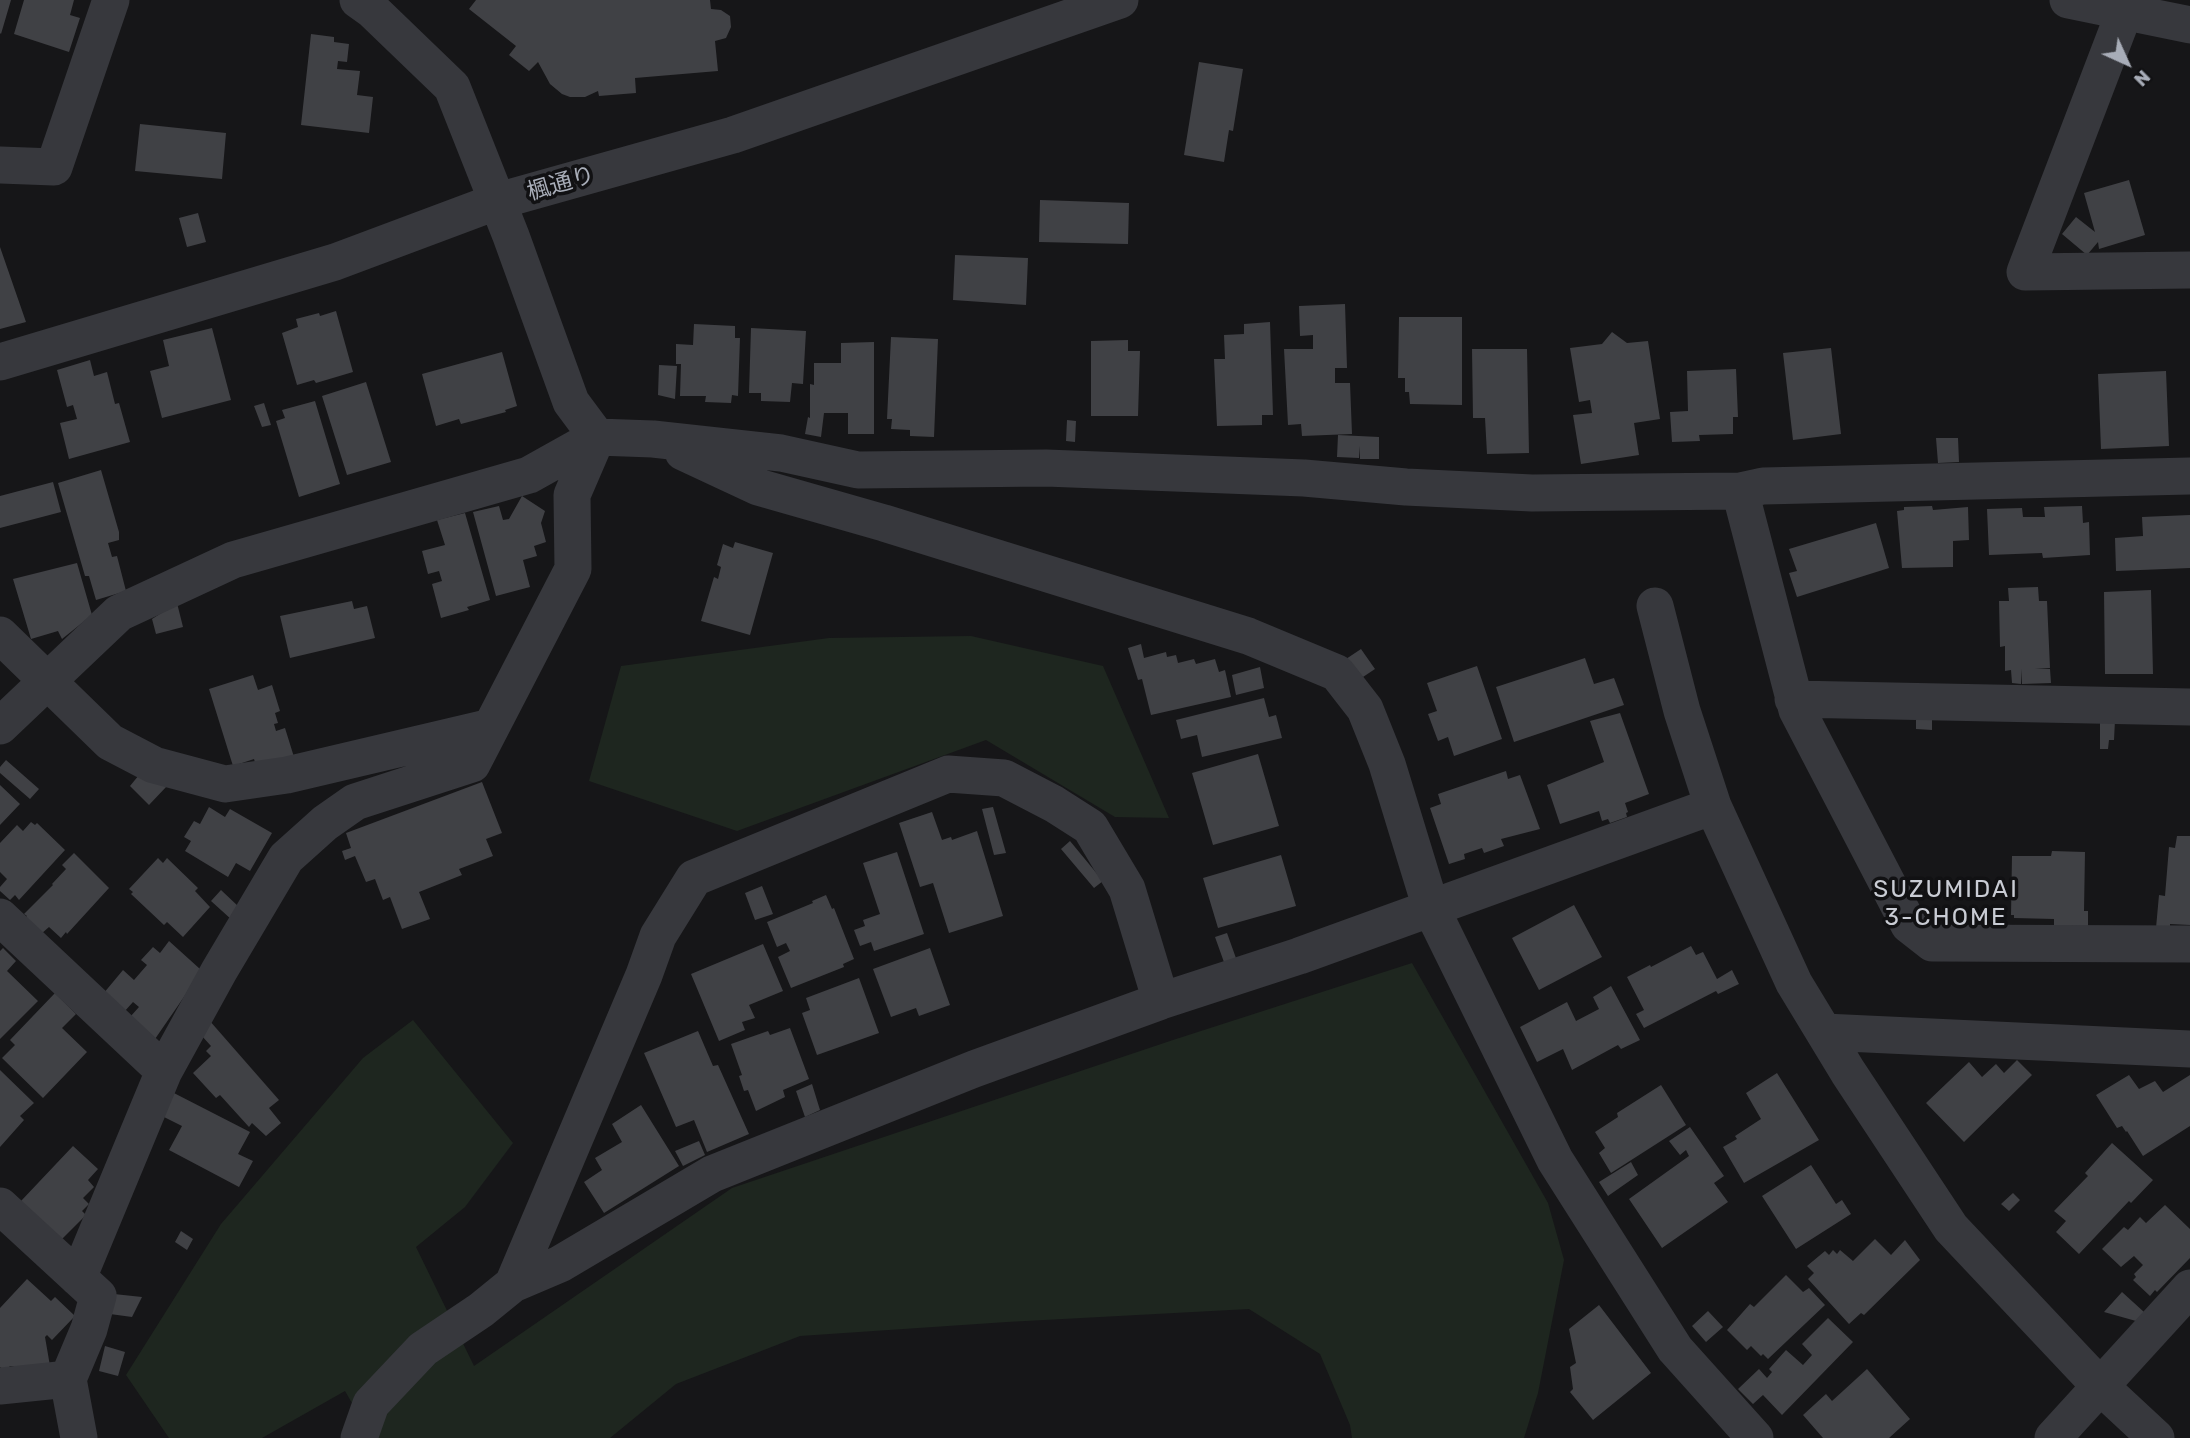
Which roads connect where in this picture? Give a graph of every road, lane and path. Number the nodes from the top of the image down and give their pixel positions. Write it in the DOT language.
graph roads {
  1 [pos="111,0"];
  2 [pos="358,0"];
  3 [pos="1120,0"];
  4 [pos="2068,0"];
  5 [pos="2127,6"];
  6 [pos="2190,25"];
  7 [pos="0,164"];
  8 [pos="498,201"];
  9 [pos="2190,270"];
  10 [pos="0,362"];
  11 [pos="597,437"];
  12 [pos="653,439"];
  13 [pos="2190,477"];
  14 [pos="1741,491"];
  15 [pos="1655,606"];
  16 [pos="0,635"];
  17 [pos="46,681"];
  18 [pos="1793,699"];
  19 [pos="2190,707"];
  20 [pos="0,726"];
  21 [pos="491,727"];
  22 [pos="1713,806"];
  23 [pos="1431,908"];
  24 [pos="0,917"];
  25 [pos="2190,944"];
  26 [pos="1161,1001"];
  27 [pos="1824,1032"];
  28 [pos="2190,1049"];
  29 [pos="164,1071"];
  30 [pos="0,1206"];
  31 [pos="78,1278"];
  32 [pos="513,1284"];
  33 [pos="2190,1288"];
  34 [pos="68,1379"];
  35 [pos="0,1386"];
  36 [pos="2099,1386"];
  37 [pos="79,1438"];
  38 [pos="359,1438"];
  39 [pos="1755,1438"];
  40 [pos="2053,1438"];
  41 [pos="2156,1438"];
  1 -- 7 [label="street"];
  2 -- 8 [label="street"];
  3 -- 8 [label="street, 楓通り"];
  4 -- 5 [label="street"];
  5 -- 6 [label="street"];
  5 -- 9 [label="street"];
  8 -- 10 [label="street, 楓通り"];
  8 -- 11 [label="street"];
  11 -- 12 [label="street"];
  11 -- 17 [label="street"];
  11 -- 21 [label="street"];
  12 -- 14 [label="street"];
  12 -- 23 [label="street"];
  13 -- 14 [label="street"];
  14 -- 18 [label="street"];
  15 -- 22 [label="street"];
  16 -- 17 [label="street"];
  17 -- 20 [label="street"];
  17 -- 21 [label="street"];
  18 -- 19 [label="street"];
  18 -- 25 [label="street"];
  21 -- 29 [label="street"];
  22 -- 23 [label="street"];
  22 -- 27 [label="street"];
  23 -- 26 [label="street"];
  23 -- 39 [label="street"];
  24 -- 29 [label="street"];
  26 -- 32 [label="street"];
  26 -- 32 [label="street"];
  27 -- 28 [label="street"];
  27 -- 36 [label="street"];
  29 -- 31 [label="street"];
  30 -- 31 [label="street"];
  31 -- 34 [label="street"];
  32 -- 38 [label="street"];
  33 -- 36 [label="street"];
  34 -- 35 [label="street"];
  34 -- 37 [label="street"];
  36 -- 40 [label="street"];
  36 -- 41 [label="street"];
}
